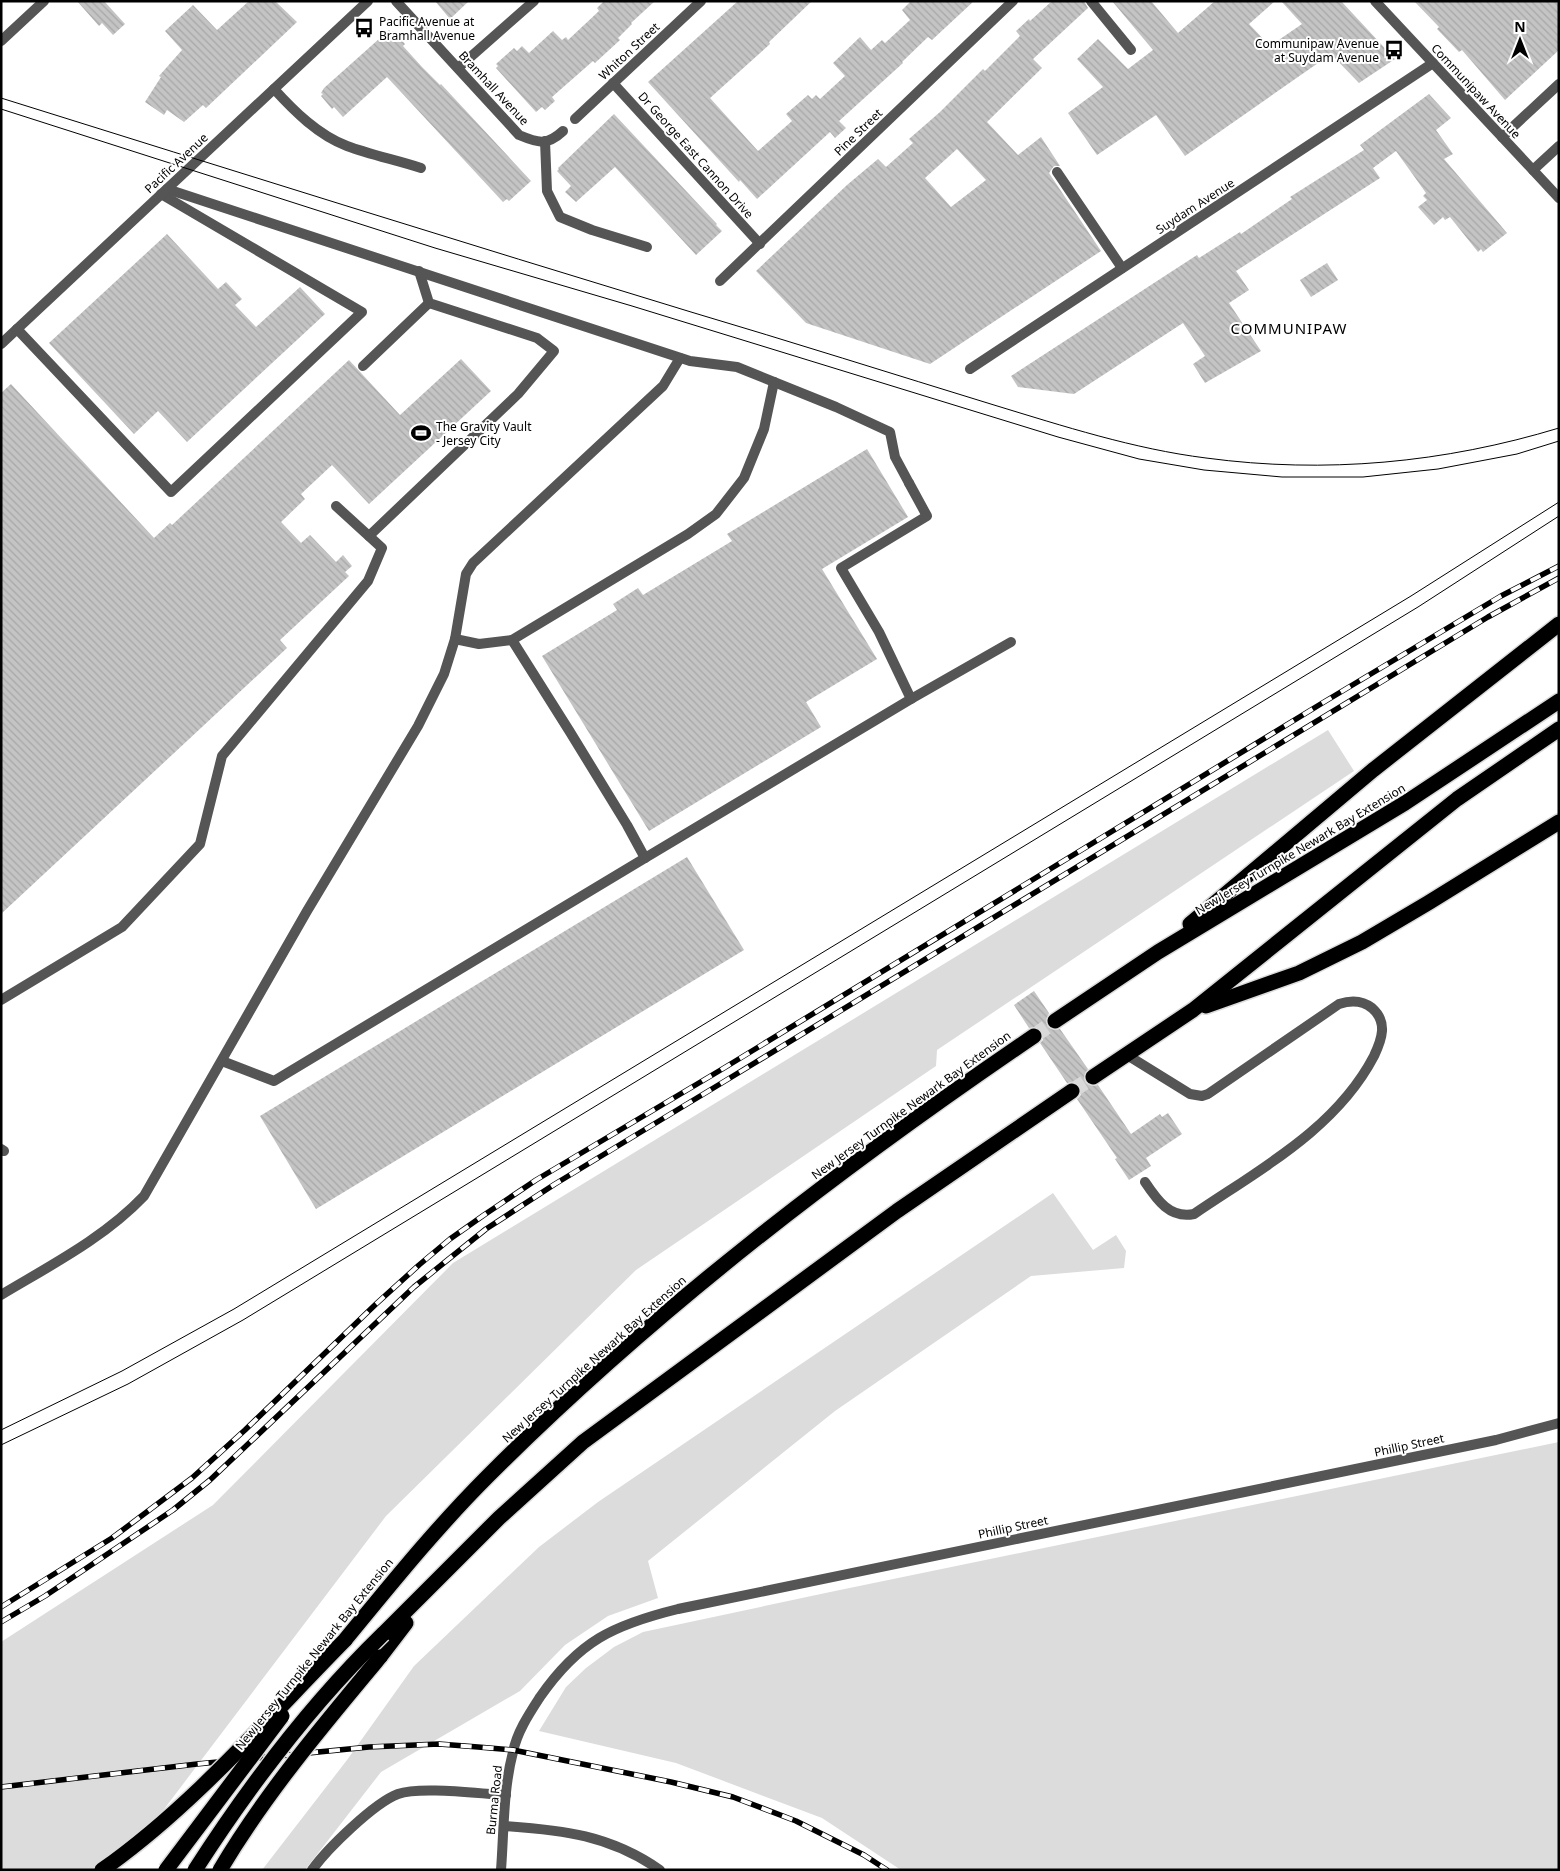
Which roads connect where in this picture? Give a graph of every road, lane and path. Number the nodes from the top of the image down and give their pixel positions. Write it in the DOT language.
graph roads {
  1 [pos="44,1"];
  2 [pos="368,1"];
  3 [pos="396,1"];
  4 [pos="534,1"];
  5 [pos="700,1"];
  6 [pos="1013,1"];
  7 [pos="1091,1"];
  8 [pos="1375,1"];
  9 [pos="1,40"];
  10 [pos="1131,50"];
  11 [pos="1433,63"];
  12 [pos="458,68"];
  13 [pos="613,83"];
  14 [pos="1559,84"];
  15 [pos="274,88"];
  16 [pos="575,119"];
  17 [pos="563,131"];
  18 [pos="1502,137"];
  19 [pos="541,142"];
  20 [pos="1559,146"];
  21 [pos="421,168"];
  22 [pos="1533,170"];
  23 [pos="1058,172"];
  24 [pos="164,192"];
  25 [pos="1559,198"];
  26 [pos="760,244"];
  27 [pos="647,247"];
  28 [pos="1122,268"];
  29 [pos="419,271"];
  30 [pos="720,281"];
  31 [pos="428,303"];
  32 [pos="17,329"];
  33 [pos="1,344"];
  34 [pos="680,358"];
  35 [pos="363,366"];
  36 [pos="970,369"];
  37 [pos="774,382"];
  38 [pos="336,506"];
  39 [pos="369,536"];
  40 [pos="1559,624"];
  41 [pos="455,639"];
  42 [pos="512,640"];
  43 [pos="1011,642"];
  44 [pos="911,699"];
  45 [pos="1559,700"];
  46 [pos="1559,729"];
  47 [pos="1559,822"];
  48 [pos="645,858"];
  49 [pos="1158,952"];
  50 [pos="1,1000"];
  51 [pos="1193,1010"];
  52 [pos="1055,1021"];
  53 [pos="1034,1036"];
  54 [pos="1127,1055"];
  55 [pos="222,1061"];
  56 [pos="1093,1077"];
  57 [pos="1072,1091"];
  58 [pos="1145,1182"];
  59 [pos="1,1295"];
  60 [pos="1559,1422"];
  61 [pos="441,1576"];
  62 [pos="345,1640"];
  63 [pos="519,1734"];
  64 [pos="506,1795"];
  65 [pos="504,1826"];
  66 [pos="102,1870"];
  67 [pos="166,1870"];
  68 [pos="195,1870"];
  69 [pos="220,1870"];
  70 [pos="312,1870"];
  71 [pos="501,1870"];
  72 [pos="660,1870"];
  1 -- 9 [label="street"];
  2 -- 15 [label="street, Pacific Avenue"];
  3 -- 12 [label="street, Bramhall Avenue"];
  4 -- 12 [label="street"];
  5 -- 13 [label="street, Whiton Street"];
  6 -- 26 [label="street, Pine Street"];
  7 -- 10 [label="street"];
  8 -- 11 [label="street, Communipaw Avenue"];
  11 -- 18 [label="street, Communipaw Avenue"];
  11 -- 28 [label="street, Suydam Avenue"];
  12 -- 19 [label="street, Bramhall Avenue"];
  13 -- 16 [label="street, Whiton Street"];
  13 -- 26 [label="street, Dr George East Cannon Drive"];
  14 -- 18 [label="street"];
  15 -- 21 [label="street"];
  15 -- 24 [label="street, Pacific Avenue"];
  17 -- 19 [label="street"];
  18 -- 22 [label="street, Communipaw Avenue"];
  19 -- 27 [label="street"];
  20 -- 22 [label="street"];
  22 -- 25 [label="street, Communipaw Avenue"];
  23 -- 28 [label="street"];
  24 -- 29 [label="street"];
  24 -- 32 [label="street, Pacific Avenue"];
  24 -- 32 [label="street"];
  26 -- 30 [label="street, Pine Street"];
  28 -- 36 [label="street, Suydam Avenue"];
  29 -- 31 [label="street"];
  29 -- 34 [label="street"];
  31 -- 35 [label="street"];
  31 -- 39 [label="street"];
  32 -- 33 [label="street, Pacific Avenue"];
  34 -- 37 [label="street"];
  34 -- 41 [label="street"];
  37 -- 42 [label="street"];
  37 -- 44 [label="street"];
  38 -- 39 [label="street"];
  39 -- 50 [label="street"];
  40 -- 49 [label="highway"];
  41 -- 42 [label="street"];
  41 -- 55 [label="street"];
  42 -- 48 [label="street"];
  43 -- 44 [label="street"];
  44 -- 48 [label="street"];
  45 -- 49 [label="highway, New Jersey Turnpike Newark Bay Extension"];
  46 -- 51 [label="highway"];
  47 -- 51 [label="highway"];
  48 -- 55 [label="street"];
  49 -- 52 [label="highway, New Jersey Turnpike Newark Bay Extension"];
  51 -- 54 [label="highway"];
  53 -- 62 [label="highway, New Jersey Turnpike Newark Bay Extension"];
  54 -- 56 [label="highway"];
  54 -- 58 [label="street"];
  55 -- 59 [label="street"];
  57 -- 61 [label="highway"];
  60 -- 63 [label="street, Phillip Street"];
  61 -- 68 [label="highway, bridge"];
  61 -- 69 [label="highway, bridge"];
  62 -- 66 [label="highway, bridge"];
  62 -- 67 [label="highway, New Jersey Turnpike Newark Bay Extension, bridge"];
  63 -- 64 [label="street, Burma Road"];
  64 -- 65 [label="street, Burma Road"];
  64 -- 70 [label="street"];
  65 -- 71 [label="street, Burma Road"];
  65 -- 72 [label="street"];
}
